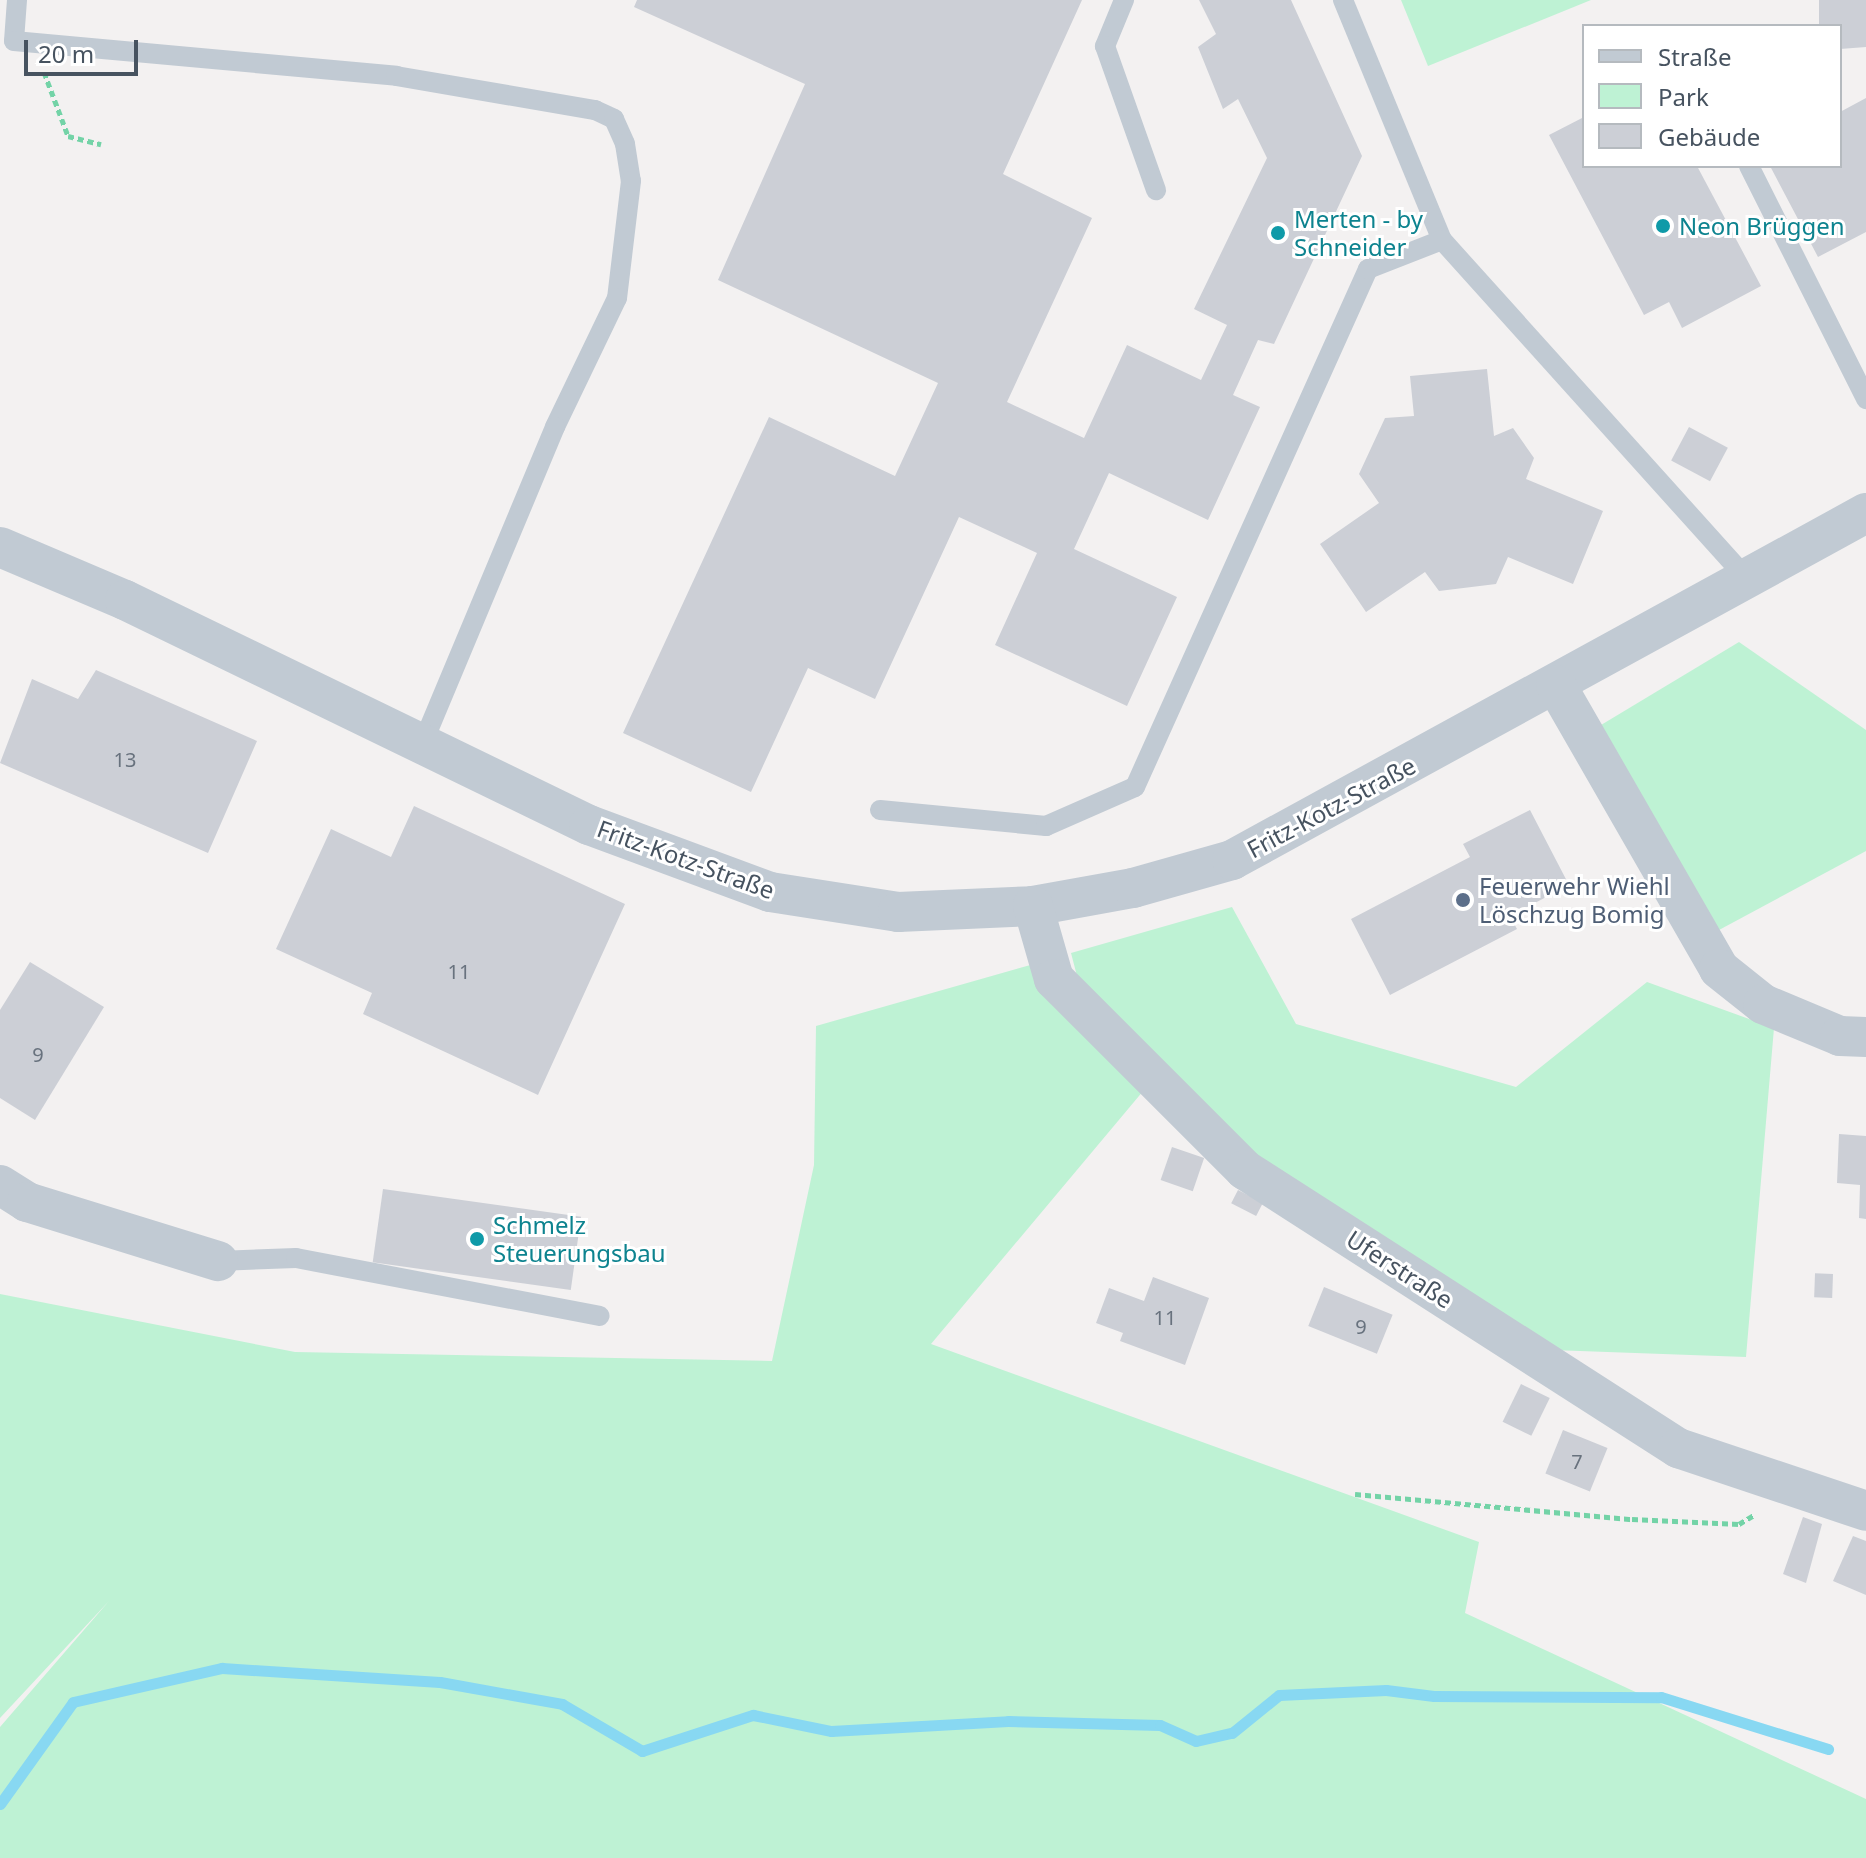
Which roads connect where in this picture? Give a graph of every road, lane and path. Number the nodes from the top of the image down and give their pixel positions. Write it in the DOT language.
graph roads {
  1 [pos="17,0"];
  2 [pos="1124,0"];
  3 [pos="1343,0"];
  4 [pos="41,42"];
  5 [pos="101,144"];
  6 [pos="1750,168"];
  7 [pos="1156,190"];
  8 [pos="1442,240"];
  9 [pos="1866,399"];
  10 [pos="1866,513"];
  11 [pos="0,547"];
  12 [pos="1746,578"];
  13 [pos="1556,685"];
  14 [pos="422,745"];
  15 [pos="880,810"];
  16 [pos="1033,906"];
  17 [pos="1866,1037"];
  18 [pos="0,1185"];
  19 [pos="218,1261"];
  20 [pos="600,1316"];
  21 [pos="1796,1489"];
  22 [pos="1355,1494"];
  23 [pos="1866,1511"];
  1 -- 4 [label="lane"];
  2 -- 7 [label="lane"];
  3 -- 8 [label="lane"];
  4 -- 5 [label="path"];
  4 -- 14 [label="lane"];
  6 -- 9 [label="lane"];
  8 -- 12 [label="lane"];
  8 -- 15 [label="lane"];
  10 -- 12 [label="street, Fritz-Kotz-Straße"];
  11 -- 14 [label="street, Fritz-Kotz-Straße"];
  12 -- 13 [label="street, Fritz-Kotz-Straße"];
  13 -- 16 [label="street, Fritz-Kotz-Straße"];
  13 -- 17 [label="street"];
  14 -- 16 [label="street, Fritz-Kotz-Straße"];
  16 -- 21 [label="street, Uferstraße"];
  18 -- 19 [label="street"];
  19 -- 20 [label="lane"];
  21 -- 22 [label="path"];
  21 -- 23 [label="street, Uferstraße"];
}
